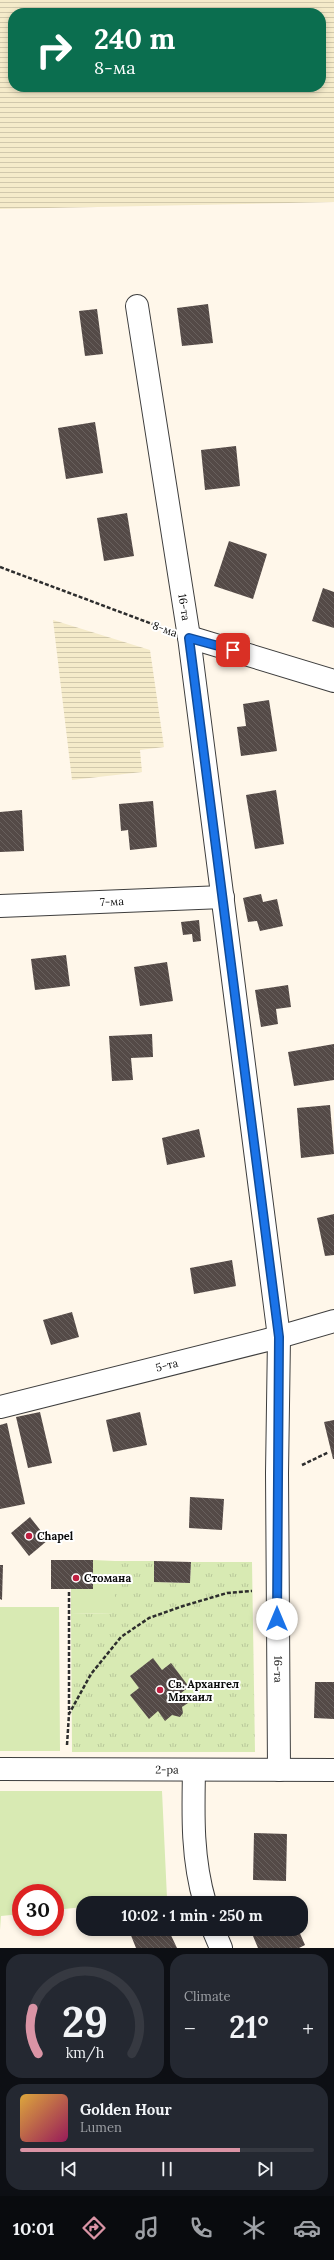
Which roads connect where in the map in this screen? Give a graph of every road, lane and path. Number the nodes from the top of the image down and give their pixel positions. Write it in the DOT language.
graph roads {
  1 [pos="138,306"];
  2 [pos="0,567"];
  3 [pos="189,638"];
  4 [pos="334,681"];
  5 [pos="223,897"];
  6 [pos="0,906"];
  7 [pos="334,1321"];
  8 [pos="279,1337"];
  9 [pos="0,1407"];
  10 [pos="277,1589"];
  11 [pos="69,1592"];
  12 [pos="69,1714"];
  13 [pos="65,1769"];
  14 [pos="0,1770"];
  15 [pos="194,1770"];
  16 [pos="279,1770"];
  17 [pos="334,1770"];
  18 [pos="203,1896"];
  19 [pos="217,1936"];
  20 [pos="221,1948"];
  1 -- 3 [label="street, 16-та"];
  2 -- 3 [label="path, 8-ма"];
  3 -- 4 [label="street, 8-ма"];
  3 -- 5 [label="street, 16-та"];
  5 -- 6 [label="street, 7-ма"];
  5 -- 8 [label="street, 16-та"];
  7 -- 8 [label="street, 5-та"];
  8 -- 9 [label="street, 5-та"];
  8 -- 10 [label="street, 16-та"];
  10 -- 12 [label="path"];
  10 -- 16 [label="street, 16-та"];
  11 -- 12 [label="path"];
  12 -- 13 [label="path"];
  13 -- 14 [label="street, 2-ра"];
  13 -- 15 [label="street, 2-ра"];
  15 -- 16 [label="street, 2-ра"];
  15 -- 18 [label="street"];
  16 -- 17 [label="street, 2-ра"];
  19 -- 20 [label="street"];
}
